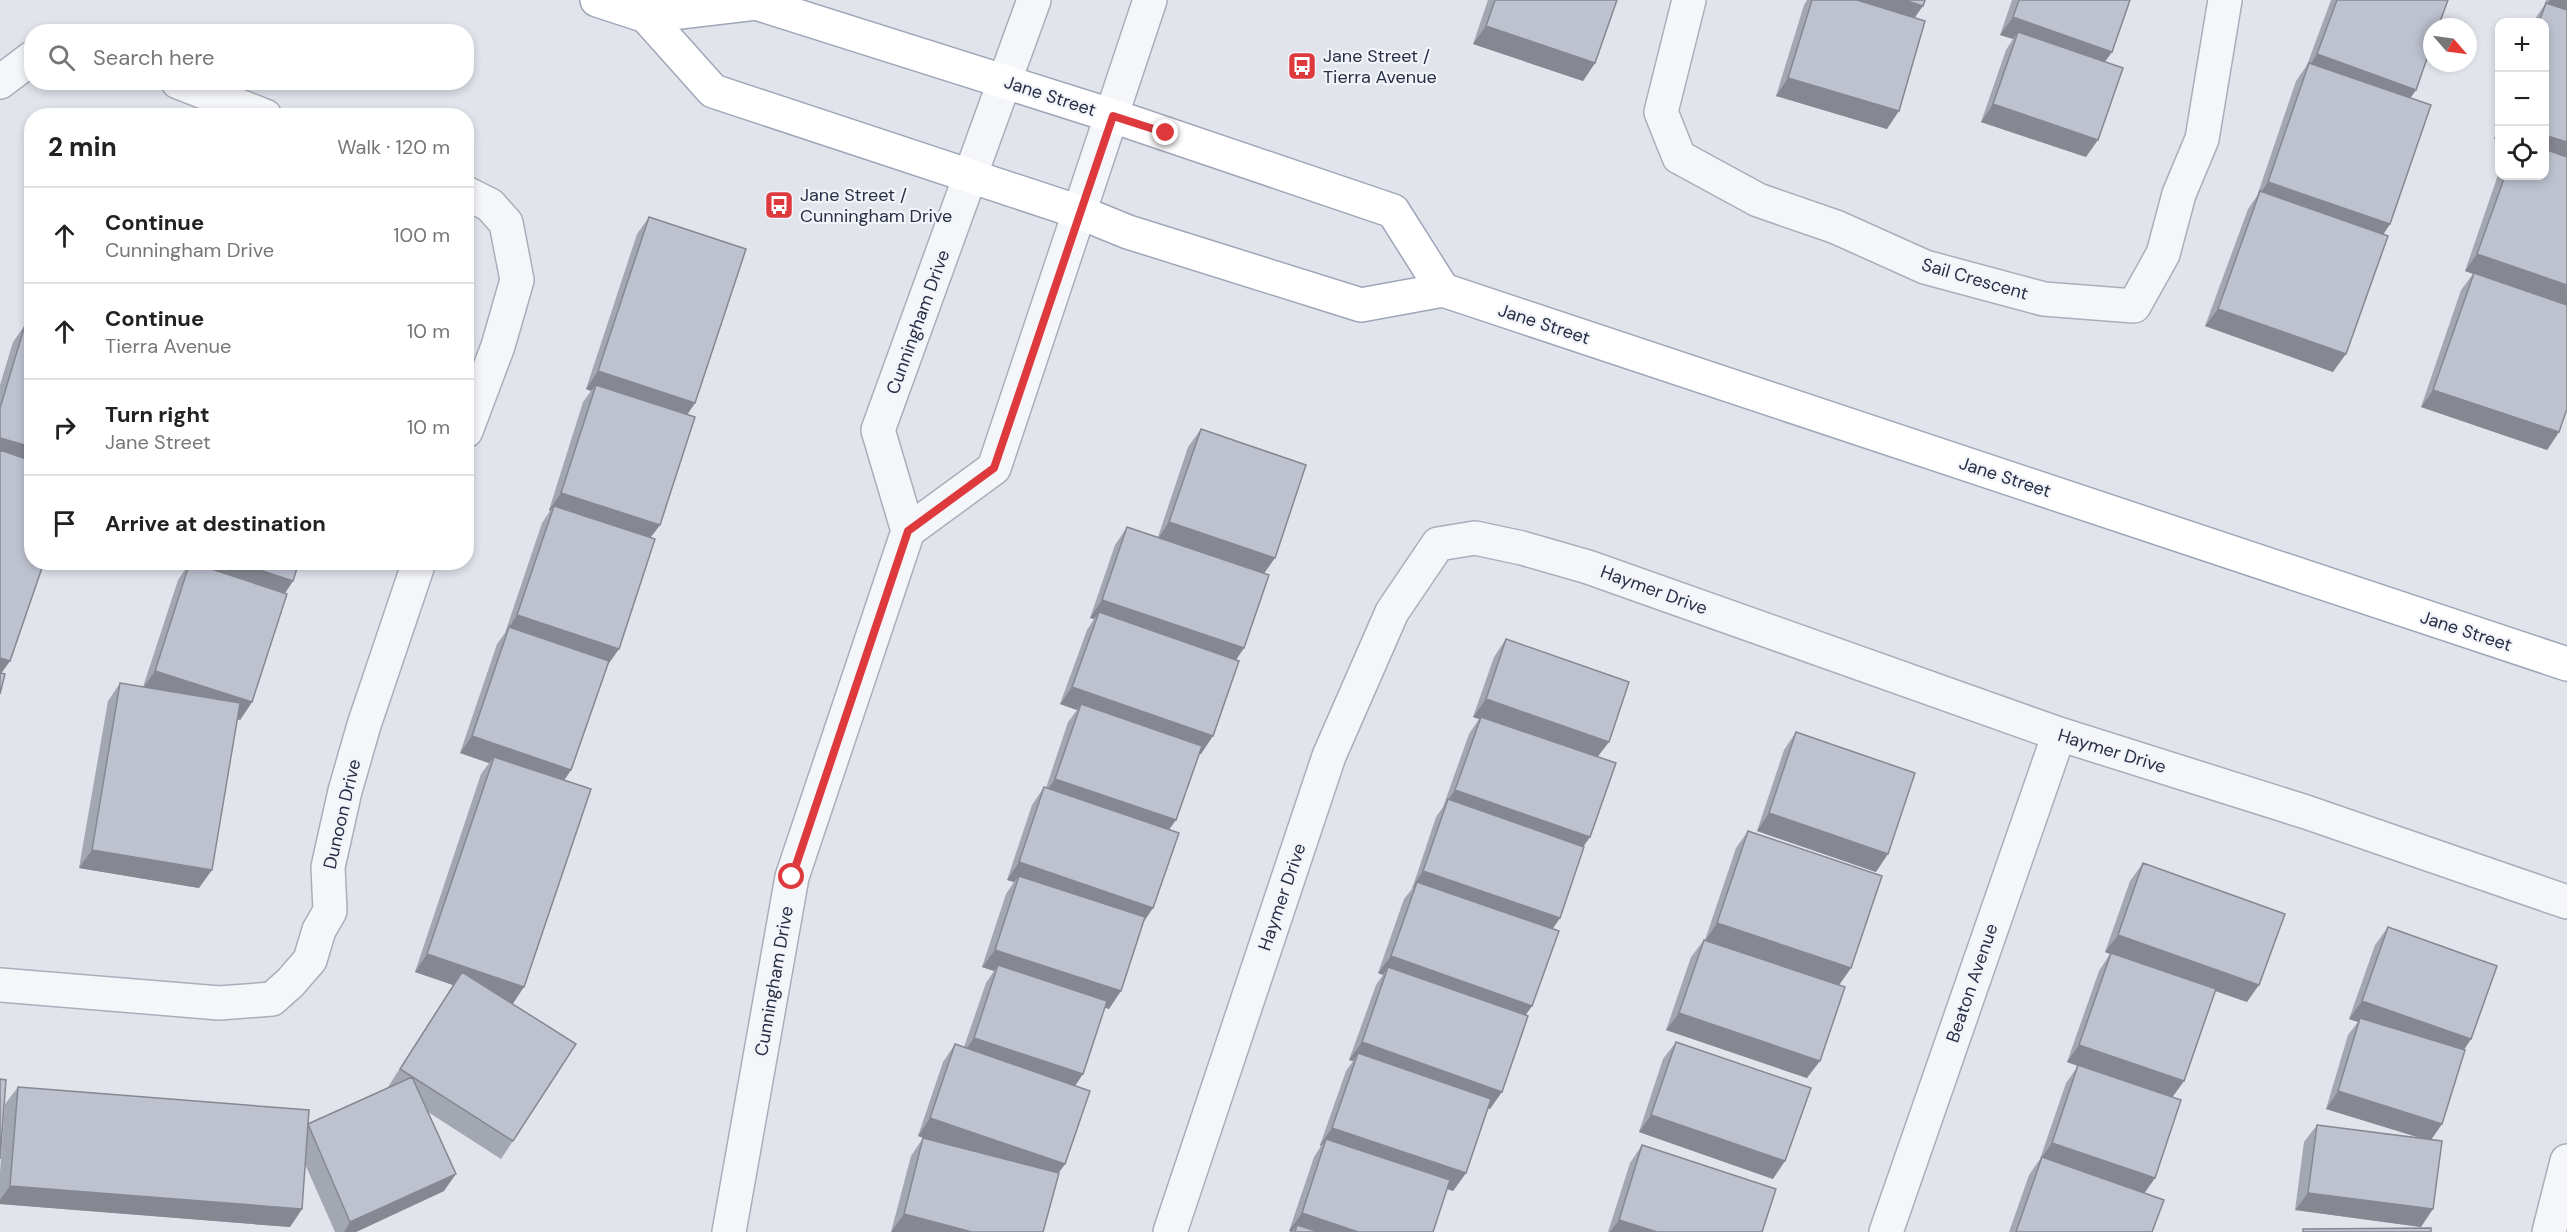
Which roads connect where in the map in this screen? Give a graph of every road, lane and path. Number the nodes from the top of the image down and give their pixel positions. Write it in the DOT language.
graph roads {
  1 [pos="597,0"];
  2 [pos="1034,0"];
  3 [pos="1150,0"];
  4 [pos="1689,0"];
  5 [pos="2225,0"];
  6 [pos="646,16"];
  7 [pos="24,64"];
  8 [pos="1003,81"];
  9 [pos="0,82"];
  10 [pos="198,90"];
  11 [pos="245,108"];
  12 [pos="1113,116"];
  13 [pos="971,178"];
  14 [pos="474,197"];
  15 [pos="1079,212"];
  16 [pos="1443,290"];
  17 [pos="474,409"];
  18 [pos="908,531"];
  19 [pos="416,570"];
  20 [pos="2567,664"];
  21 [pos="2059,734"];
  22 [pos="2567,902"];
  23 [pos="0,985"];
  24 [pos="2567,1161"];
  25 [pos="729,1232"];
  26 [pos="1170,1232"];
  27 [pos="1886,1232"];
  28 [pos="2549,1232"];
  1 -- 6 [label="main road, Jane Street"];
  2 -- 8 [label="street, Cunningham Drive"];
  3 -- 12 [label="street"];
  4 -- 5 [label="street, Sail Crescent"];
  6 -- 8 [label="main road, Jane Street"];
  6 -- 13 [label="main road, Jane Street"];
  7 -- 9 [label="street"];
  8 -- 12 [label="main road, Jane Street"];
  8 -- 13 [label="street, Cunningham Drive"];
  10 -- 11 [label="street"];
  12 -- 15 [label="street"];
  12 -- 16 [label="main road, Jane Street"];
  13 -- 15 [label="main road, Jane Street"];
  13 -- 18 [label="street, Cunningham Drive"];
  14 -- 17 [label="street"];
  15 -- 16 [label="main road, Jane Street"];
  15 -- 18 [label="street"];
  16 -- 20 [label="main road, Jane Street"];
  18 -- 25 [label="street, Cunningham Drive"];
  19 -- 23 [label="street, Dunoon Drive"];
  21 -- 22 [label="street, Haymer Drive"];
  21 -- 26 [label="street, Haymer Drive"];
  21 -- 27 [label="street, Beaton Avenue"];
  24 -- 28 [label="street"];
}
